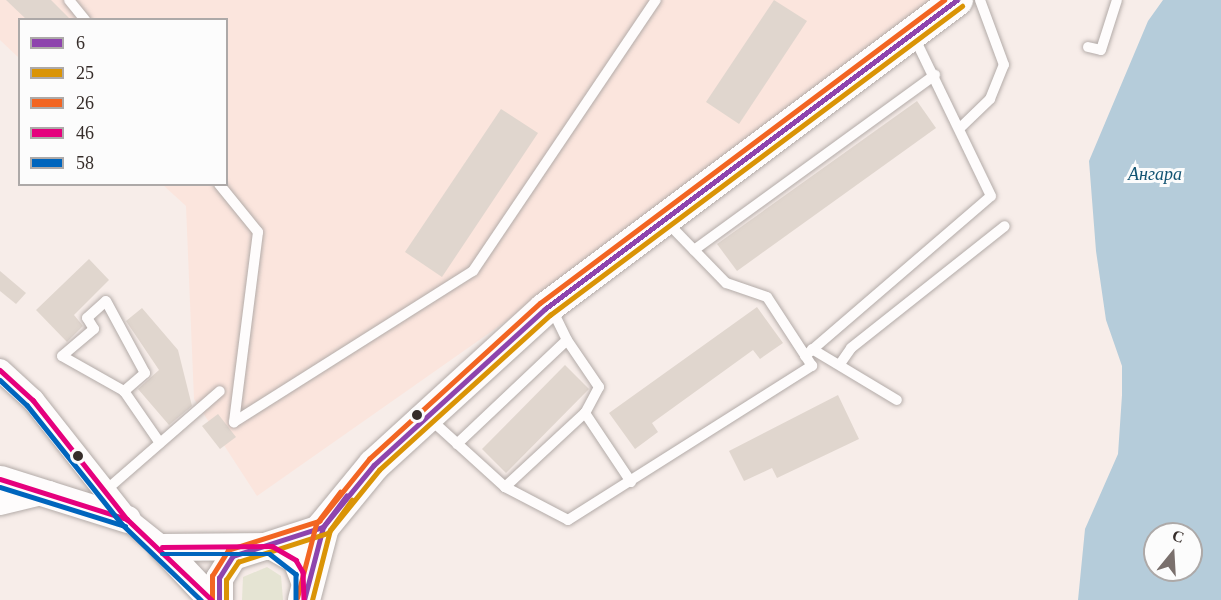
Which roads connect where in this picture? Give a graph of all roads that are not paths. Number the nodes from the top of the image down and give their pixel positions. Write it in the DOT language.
graph roads {
  1 [pos="69,0"];
  2 [pos="656,0"];
  3 [pos="957,0"];
  4 [pos="980,0"];
  5 [pos="1117,0"];
  6 [pos="83,18"];
  7 [pos="914,37"];
  8 [pos="1088,47"];
  9 [pos="935,75"];
  10 [pos="960,128"];
  11 [pos="221,186"];
  12 [pos="666,221"];
  13 [pos="1005,226"];
  14 [pos="694,250"];
  15 [pos="550,306"];
  16 [pos="567,340"];
  17 [pos="808,353"];
  18 [pos="840,364"];
  19 [pos="0,370"];
  20 [pos="124,391"];
  21 [pos="220,391"];
  22 [pos="897,400"];
  23 [pos="585,413"];
  24 [pos="427,417"];
  25 [pos="160,443"];
  26 [pos="457,444"];
  27 [pos="0,479"];
  28 [pos="631,482"];
  29 [pos="505,487"];
  30 [pos="105,491"];
  31 [pos="52,492"];
  32 [pos="0,504"];
  33 [pos="127,519"];
  34 [pos="323,526"];
  35 [pos="258,545"];
  36 [pos="162,547"];
  37 [pos="212,600"];
  38 [pos="219,600"];
  39 [pos="304,600"];
  1 -- 6 [label="lane"];
  2 -- 11 [label="lane"];
  3 -- 7 [label="main road"];
  4 -- 10 [label="lane"];
  5 -- 8 [label="lane"];
  7 -- 9 [label="lane"];
  7 -- 12 [label="main road"];
  9 -- 10 [label="lane"];
  9 -- 14 [label="lane"];
  10 -- 17 [label="lane"];
  12 -- 14 [label="lane"];
  12 -- 15 [label="main road"];
  13 -- 18 [label="lane"];
  14 -- 17 [label="lane"];
  15 -- 16 [label="lane"];
  15 -- 24 [label="main road"];
  16 -- 23 [label="lane"];
  16 -- 26 [label="lane"];
  17 -- 18 [label="lane"];
  17 -- 28 [label="lane"];
  18 -- 22 [label="lane"];
  19 -- 30 [label="street"];
  20 -- 20 [label="lane"];
  20 -- 25 [label="lane"];
  21 -- 25 [label="lane"];
  23 -- 28 [label="lane"];
  23 -- 29 [label="lane"];
  24 -- 26 [label="lane"];
  24 -- 34 [label="main road"];
  25 -- 30 [label="lane"];
  26 -- 29 [label="lane"];
  27 -- 31 [label="street"];
  28 -- 29 [label="lane"];
  30 -- 33 [label="street"];
  31 -- 32 [label="street"];
  31 -- 33 [label="street"];
  33 -- 36 [label="street"];
  34 -- 35 [label="street"];
  34 -- 39 [label="main road"];
  35 -- 36 [label="street"];
  35 -- 38 [label="street"];
  35 -- 39 [label="street"];
  36 -- 37 [label="street"];
}
